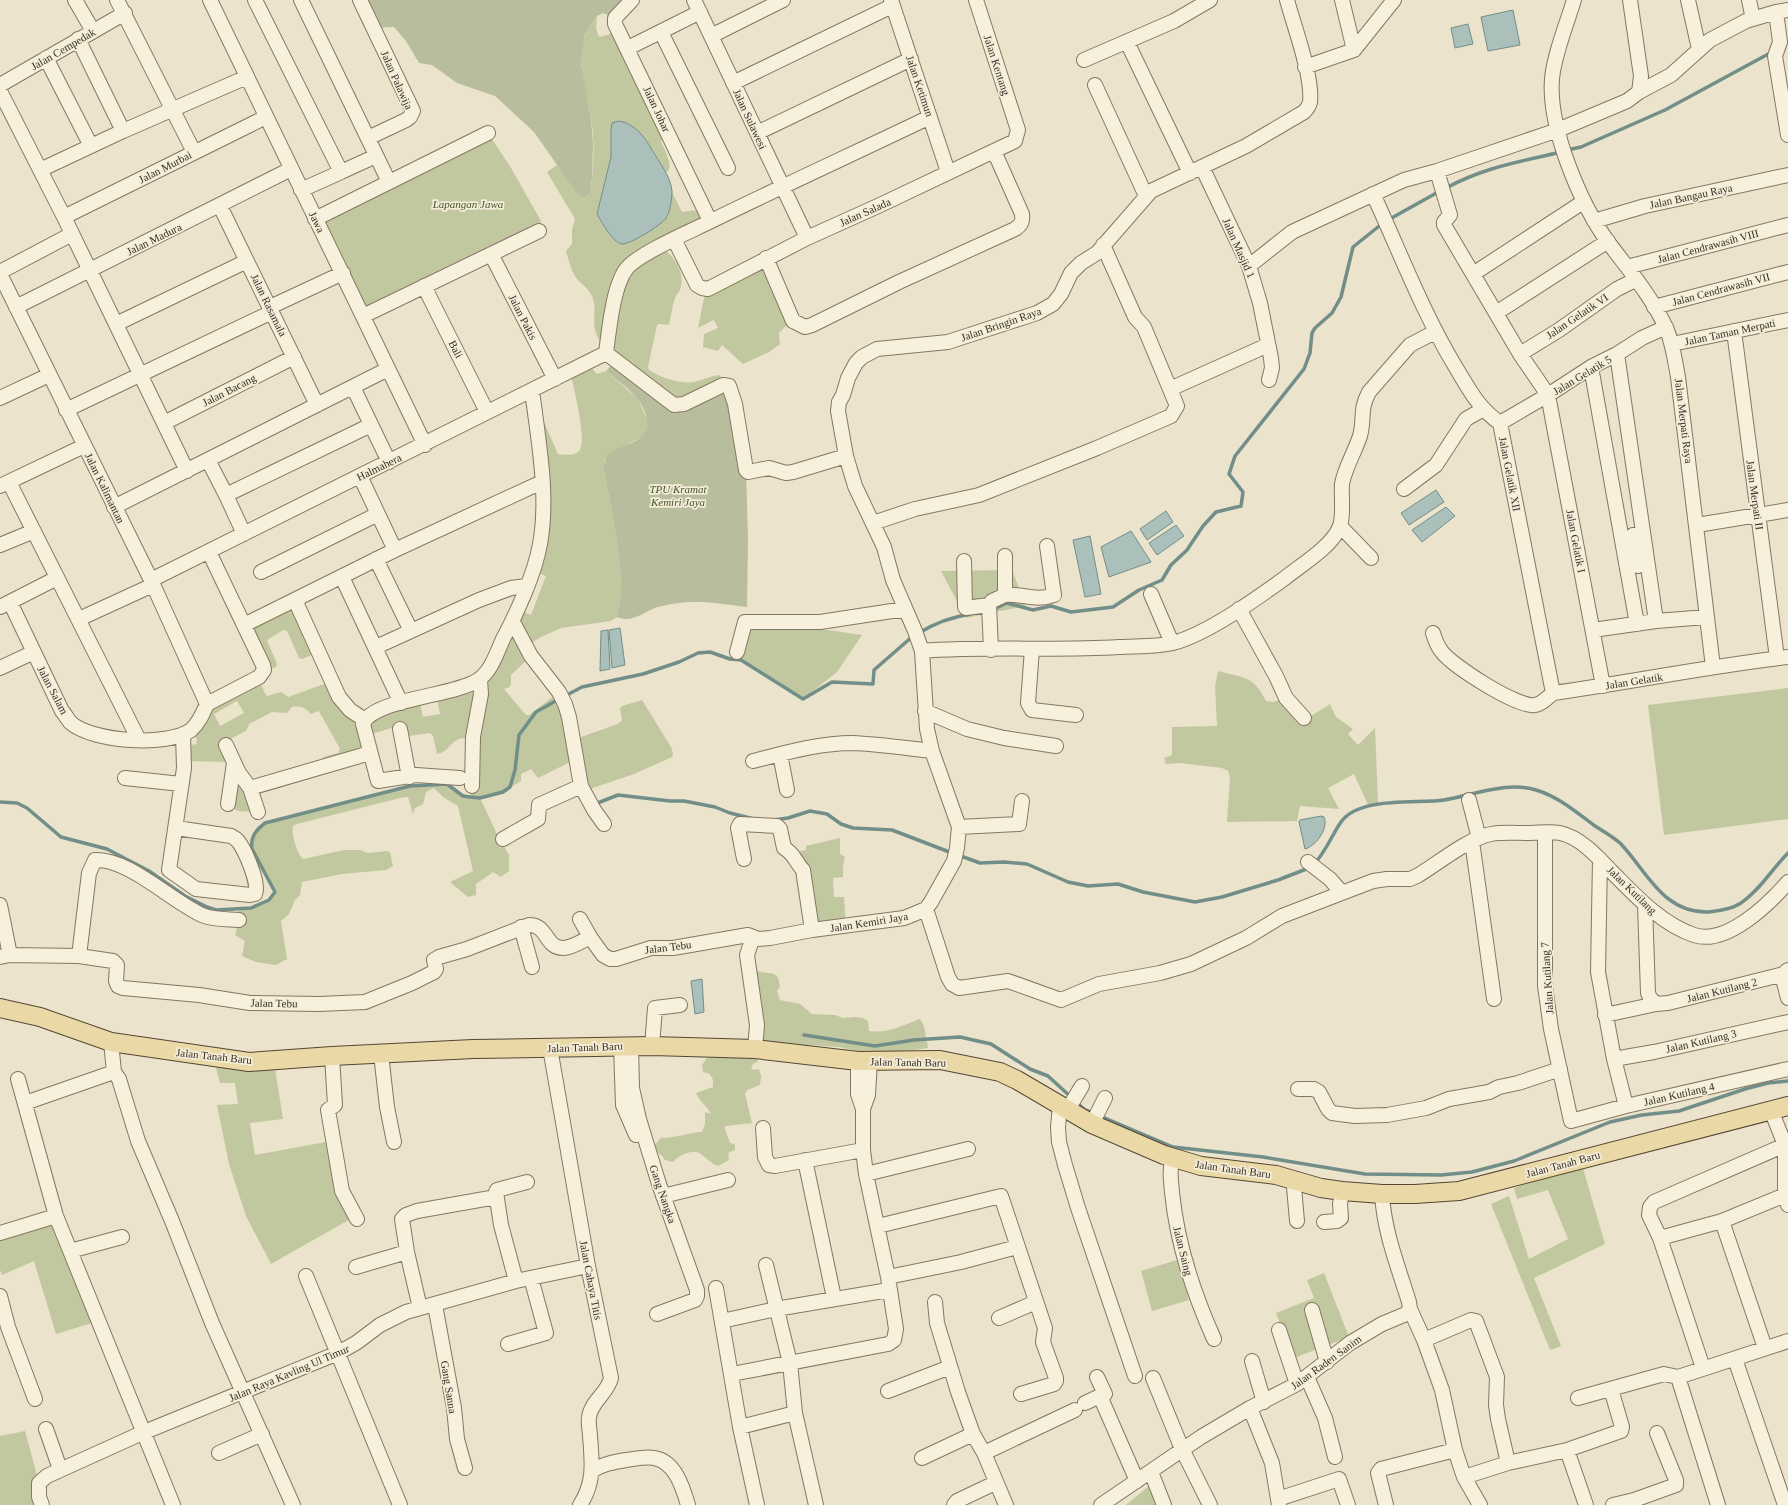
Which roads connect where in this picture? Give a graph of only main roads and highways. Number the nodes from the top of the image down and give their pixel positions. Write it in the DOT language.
graph roads {
  1 [pos="0,1008"];
  2 [pos="1780,1108"];
  1 -- 2 [label="main road, Jalan Tanah Baru"];
}
